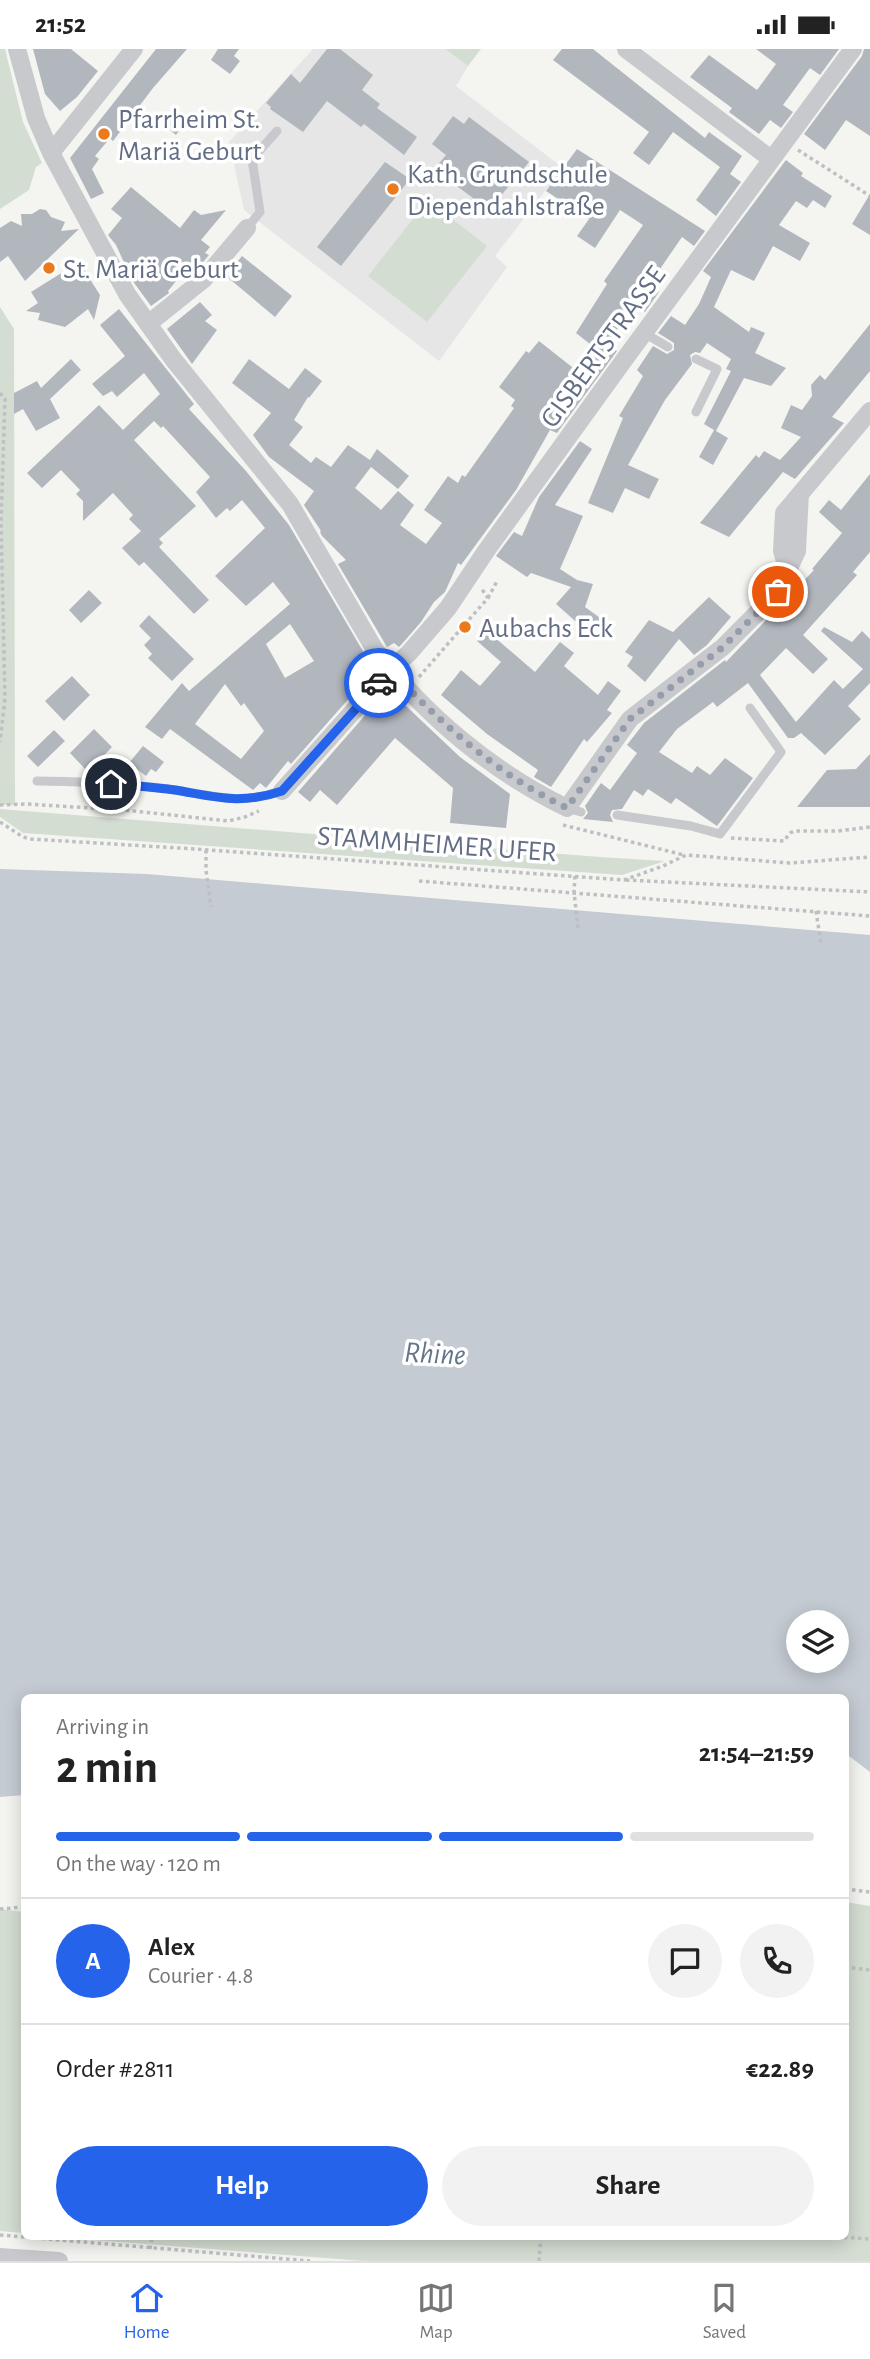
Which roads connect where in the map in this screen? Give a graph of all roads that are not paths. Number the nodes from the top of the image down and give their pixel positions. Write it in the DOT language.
graph roads {
  1 [pos="17,49"];
  2 [pos="134,49"];
  3 [pos="626,49"];
  4 [pos="853,49"];
  5 [pos="277,131"];
  6 [pos="51,153"];
  7 [pos="771,159"];
  8 [pos="247,228"];
  9 [pos="148,324"];
  10 [pos="644,333"];
  11 [pos="668,347"];
  12 [pos="696,359"];
  13 [pos="870,411"];
  14 [pos="696,412"];
  15 [pos="390,670"];
  16 [pos="750,708"];
  17 [pos="37,781"];
  18 [pos="282,791"];
  19 [pos="617,815"];
  20 [pos="0,2257"];
  21 [pos="59,2261"];
  1 -- 6 [label="street"];
  2 -- 6 [label="street"];
  3 -- 7 [label="street"];
  4 -- 7 [label="street, GISBERTSTRASSE"];
  5 -- 8 [label="lane"];
  6 -- 9 [label="street"];
  7 -- 10 [label="street, GISBERTSTRASSE"];
  8 -- 9 [label="street"];
  9 -- 15 [label="street"];
  10 -- 11 [label="lane"];
  10 -- 15 [label="street, GISBERTSTRASSE"];
  12 -- 14 [label="lane"];
  13 -- 15 [label="street"];
  15 -- 18 [label="street, GISBERTSTRASSE"];
  16 -- 19 [label="lane"];
  17 -- 18 [label="lane"];
  20 -- 21 [label="street"];
}
